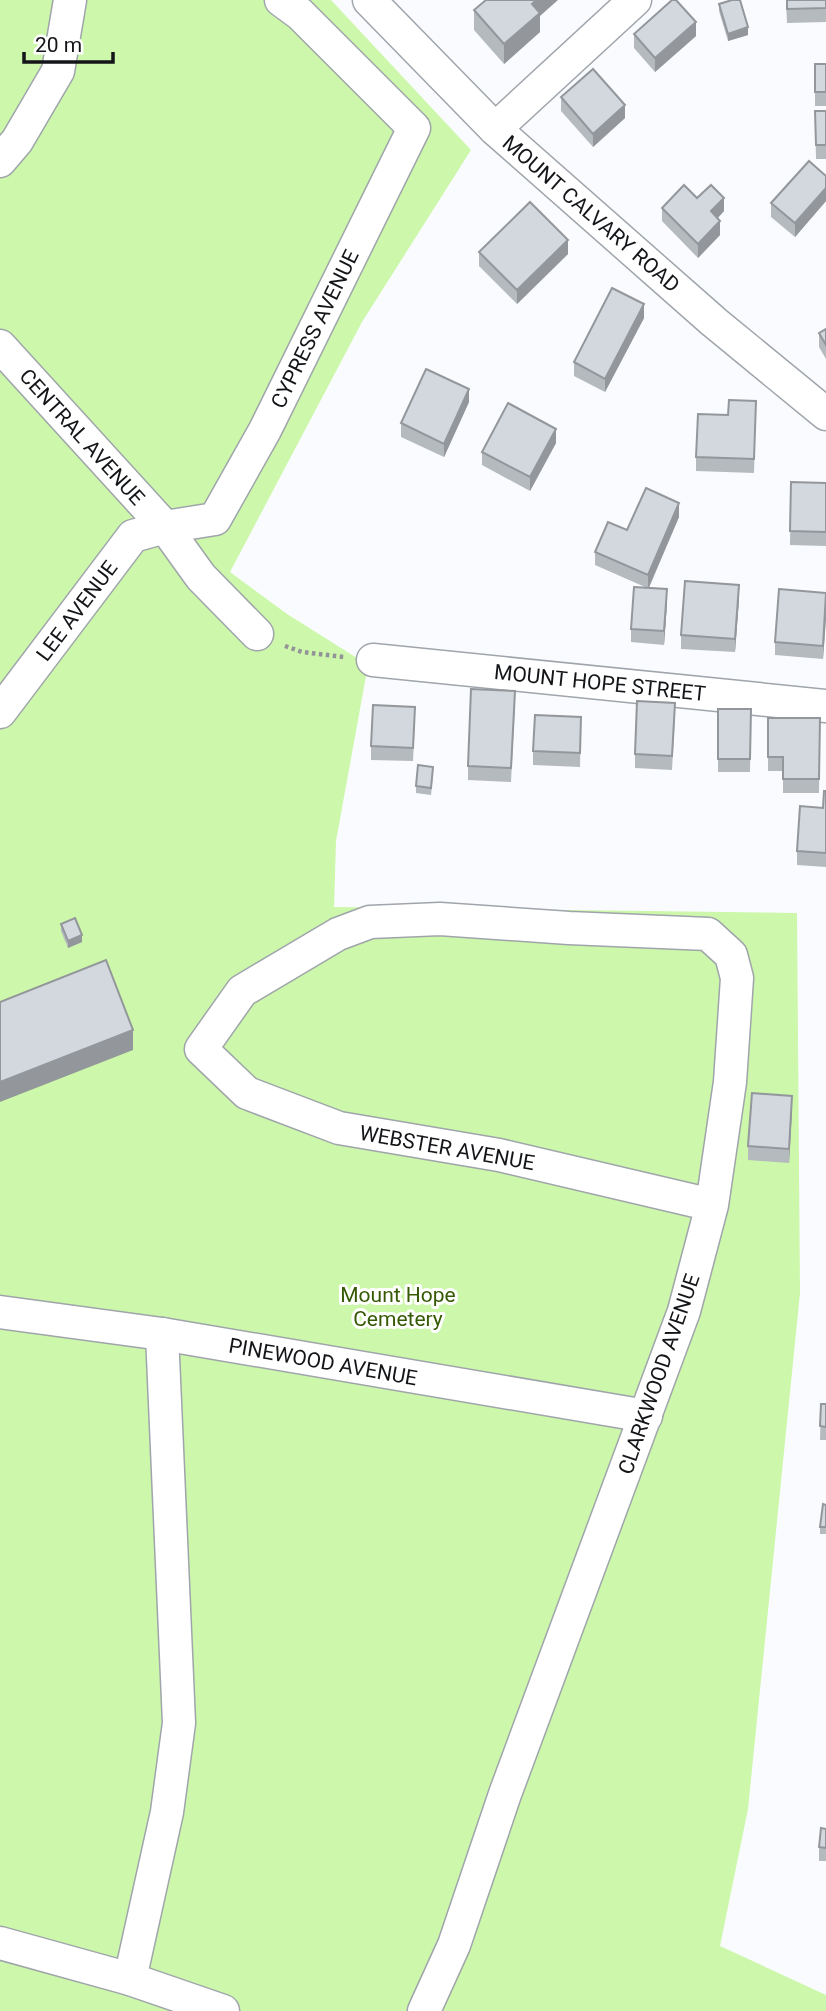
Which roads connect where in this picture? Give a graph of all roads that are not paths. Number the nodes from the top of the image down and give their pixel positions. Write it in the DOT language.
graph roads {
  1 [pos="70,0"];
  2 [pos="281,0"];
  3 [pos="369,0"];
  4 [pos="635,0"];
  5 [pos="495,130"];
  6 [pos="0,161"];
  7 [pos="0,346"];
  8 [pos="826,414"];
  9 [pos="165,527"];
  10 [pos="257,634"];
  11 [pos="373,660"];
  12 [pos="826,706"];
  13 [pos="0,712"];
  14 [pos="201,1049"];
  15 [pos="712,1205"];
  16 [pos="0,1312"];
  17 [pos="162,1334"];
  18 [pos="646,1416"];
  19 [pos="0,1944"];
  20 [pos="130,1979"];
  21 [pos="223,2011"];
  22 [pos="424,2011"];
  1 -- 6 [label="street"];
  2 -- 9 [label="street, CYPRESS AVENUE"];
  3 -- 5 [label="street, MOUNT CALVARY ROAD"];
  4 -- 5 [label="street"];
  5 -- 8 [label="street, MOUNT CALVARY ROAD"];
  7 -- 9 [label="street, CENTRAL AVENUE"];
  9 -- 10 [label="street"];
  9 -- 13 [label="street, LEE AVENUE"];
  11 -- 12 [label="street, MOUNT HOPE STREET"];
  14 -- 15 [label="street, WEBSTER AVENUE"];
  14 -- 15 [label="street, CLARKWOOD AVENUE"];
  15 -- 18 [label="street, CLARKWOOD AVENUE"];
  16 -- 17 [label="street, PINEWOOD AVENUE"];
  17 -- 18 [label="street, PINEWOOD AVENUE"];
  17 -- 20 [label="street"];
  18 -- 22 [label="street, CLARKWOOD AVENUE"];
  19 -- 20 [label="street"];
  20 -- 21 [label="street"];
}
